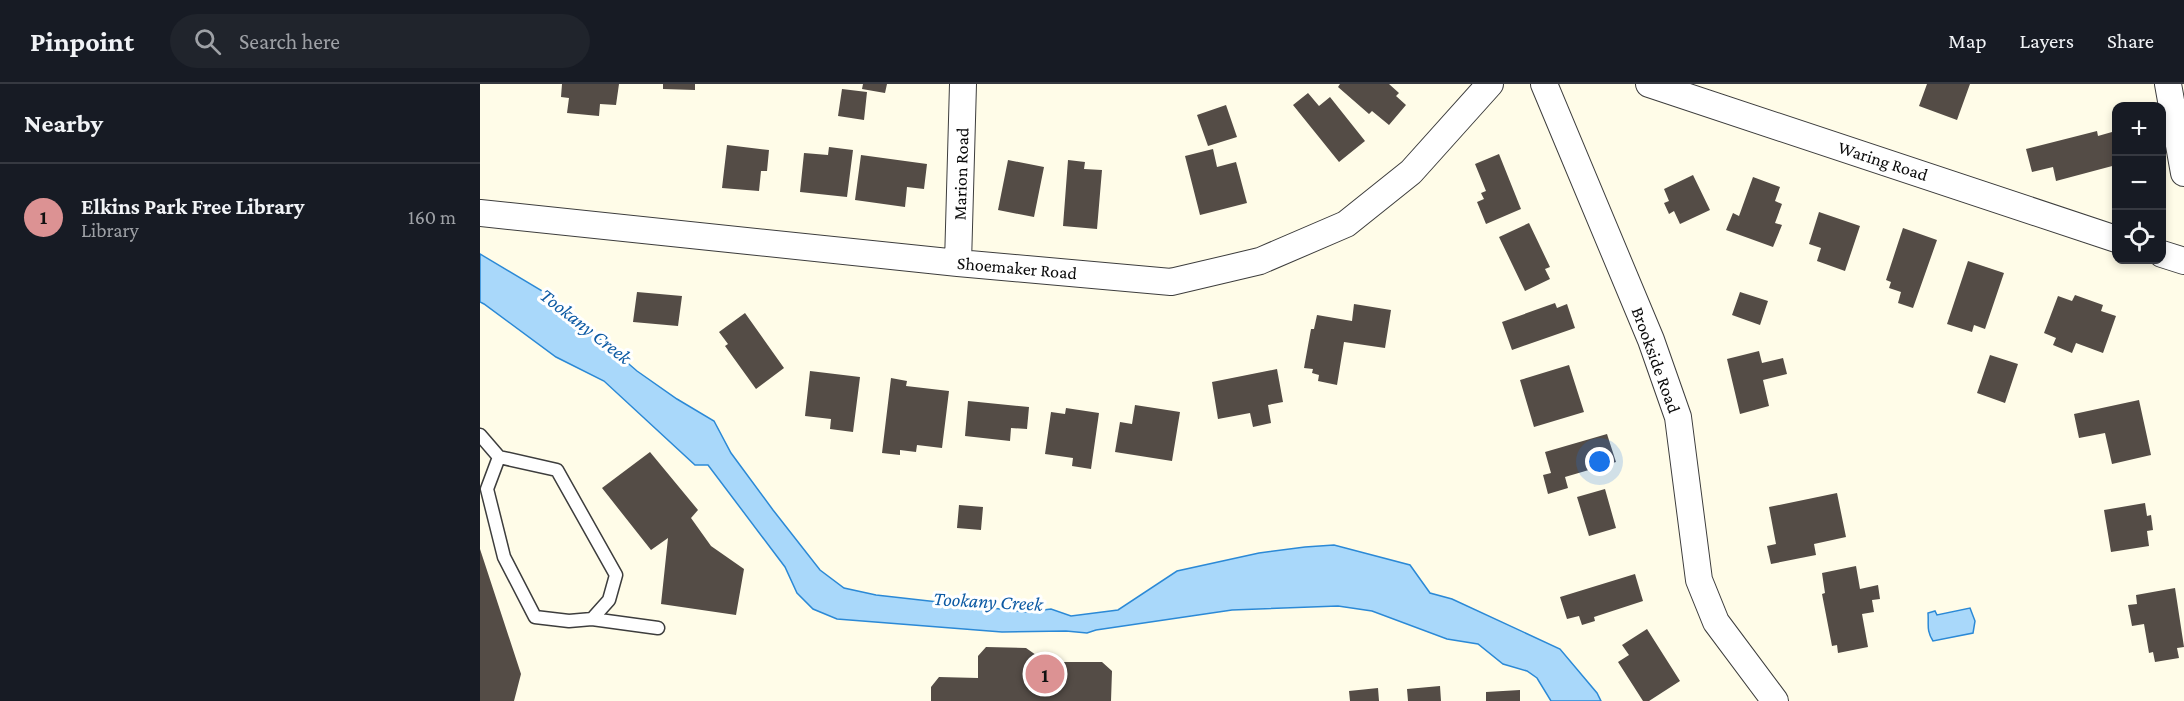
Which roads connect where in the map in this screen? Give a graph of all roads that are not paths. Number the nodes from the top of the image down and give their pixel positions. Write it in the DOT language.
graph roads {
  1 [pos="963,84"];
  2 [pos="1490,84"];
  3 [pos="1544,84"];
  4 [pos="1649,84"];
  5 [pos="2168,84"];
  6 [pos="2184,173"];
  7 [pos="480,213"];
  8 [pos="2112,238"];
  9 [pos="2166,255"];
  10 [pos="2184,261"];
  11 [pos="958,263"];
  12 [pos="480,435"];
  13 [pos="499,457"];
  14 [pos="592,619"];
  15 [pos="658,628"];
  16 [pos="1775,701"];
  1 -- 11 [label="street, Marion Road"];
  2 -- 11 [label="street, Shoemaker Road"];
  3 -- 16 [label="street, Brookside Road"];
  4 -- 8 [label="street, Waring Road"];
  5 -- 6 [label="street"];
  7 -- 11 [label="street, Shoemaker Road"];
  9 -- 10 [label="street"];
  12 -- 13 [label="lane"];
  13 -- 14 [label="lane"];
  13 -- 14 [label="lane"];
  14 -- 15 [label="lane"];
}
